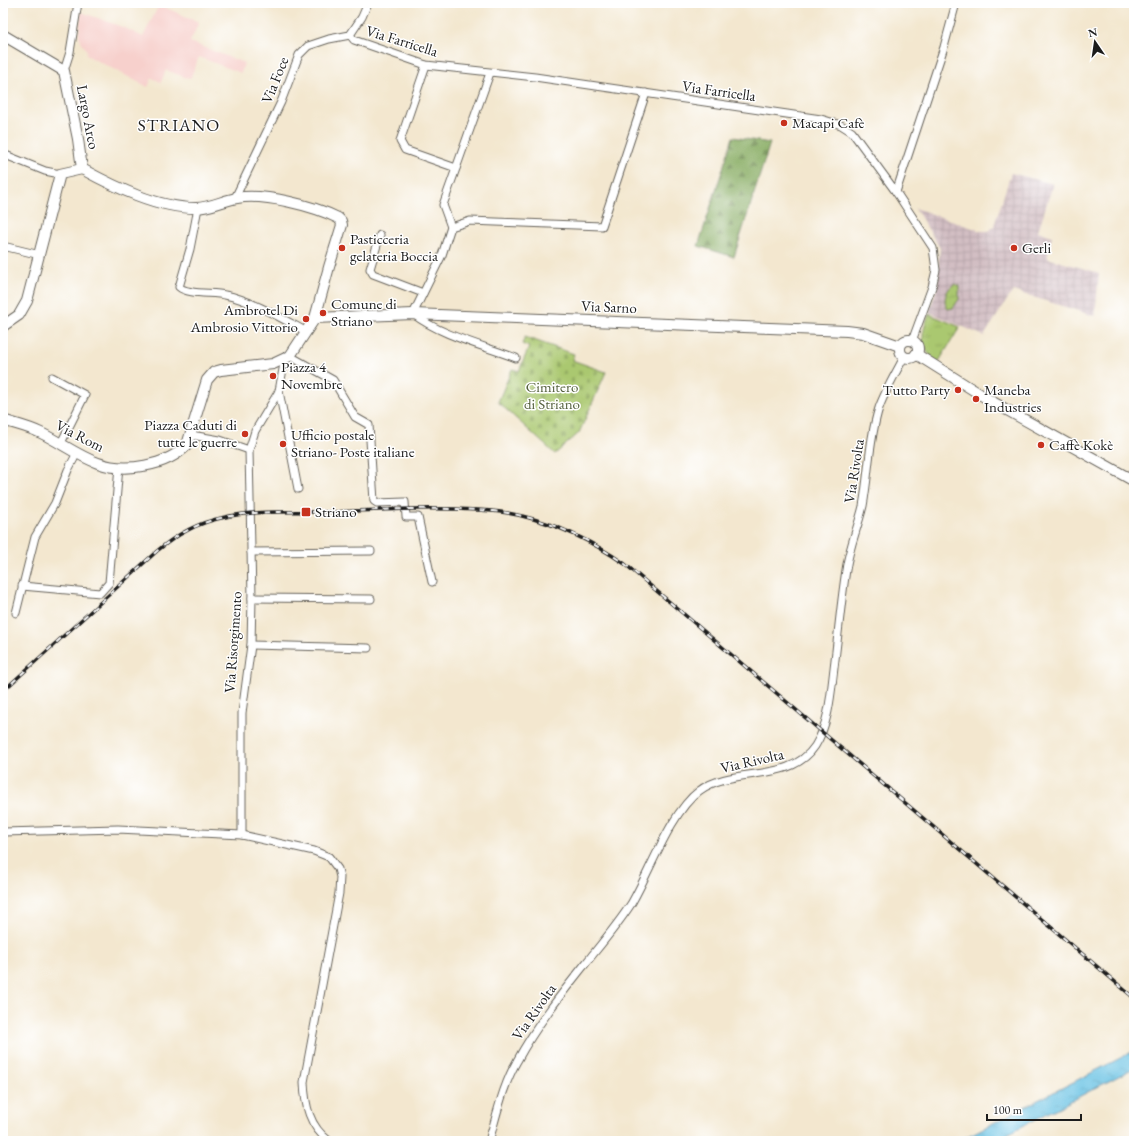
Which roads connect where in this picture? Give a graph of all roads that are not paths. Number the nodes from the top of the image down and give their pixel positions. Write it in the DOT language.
graph roads {
  1 [pos="78,3"];
  2 [pos="368,3"];
  3 [pos="956,3"];
  4 [pos="3,35"];
  5 [pos="350,35"];
  6 [pos="426,65"];
  7 [pos="64,71"];
  8 [pos="490,73"];
  9 [pos="646,93"];
  10 [pos="3,154"];
  11 [pos="456,168"];
  12 [pos="82,169"];
  13 [pos="60,174"];
  14 [pos="896,192"];
  15 [pos="235,198"];
  16 [pos="198,208"];
  17 [pos="451,227"];
  18 [pos="380,235"];
  19 [pos="3,246"];
  20 [pos="40,255"];
  21 [pos="423,293"];
  22 [pos="413,314"];
  23 [pos="316,318"];
  24 [pos="3,326"];
  25 [pos="307,332"];
  26 [pos="912,341"];
  27 [pos="900,346"];
  28 [pos="916,354"];
  29 [pos="288,357"];
  30 [pos="904,357"];
  31 [pos="516,358"];
  32 [pos="52,378"];
  33 [pos="279,391"];
  34 [pos="3,420"];
  35 [pos="191,435"];
  36 [pos="61,443"];
  37 [pos="249,450"];
  38 [pos="77,453"];
  39 [pos="119,467"];
  40 [pos="1134,481"];
  41 [pos="298,489"];
  42 [pos="371,551"];
  43 [pos="251,552"];
  44 [pos="432,582"];
  45 [pos="22,586"];
  46 [pos="252,598"];
  47 [pos="371,599"];
  48 [pos="16,612"];
  49 [pos="251,645"];
  50 [pos="368,648"];
  51 [pos="3,832"];
  52 [pos="242,835"];
  53 [pos="329,1141"];
  54 [pos="489,1141"];
  1 -- 7 [label="street"];
  2 -- 5 [label="street"];
  3 -- 14 [label="street"];
  4 -- 7 [label="main road"];
  5 -- 6 [label="street, Via Farricella"];
  5 -- 15 [label="street, Via Foce"];
  6 -- 8 [label="street, Via Farricella"];
  6 -- 11 [label="street"];
  7 -- 12 [label="main road, Largo Arco"];
  8 -- 9 [label="street, Via Farricella"];
  8 -- 11 [label="street"];
  9 -- 14 [label="street, Via Farricella"];
  9 -- 17 [label="street"];
  10 -- 13 [label="street"];
  11 -- 17 [label="street"];
  12 -- 13 [label="main road"];
  12 -- 16 [label="main road"];
  13 -- 20 [label="main road"];
  14 -- 26 [label="street, Via Farricella"];
  15 -- 16 [label="main road"];
  15 -- 23 [label="main road, Via Risorgimento"];
  16 -- 25 [label="street"];
  17 -- 21 [label="street"];
  18 -- 21 [label="street"];
  19 -- 20 [label="street"];
  20 -- 24 [label="main road"];
  21 -- 22 [label="street"];
  22 -- 23 [label="main road, Via Sarno"];
  22 -- 27 [label="main road, Via Sarno"];
  22 -- 31 [label="street"];
  23 -- 25 [label="main road, Via Risorgimento"];
  25 -- 29 [label="main road, Via Risorgimento"];
  26 -- 27 [label="main road"];
  26 -- 28 [label="main road"];
  27 -- 30 [label="main road"];
  28 -- 30 [label="main road"];
  28 -- 40 [label="main road"];
  29 -- 33 [label="street, Via Risorgimento"];
  29 -- 35 [label="main road, Via Rom"];
  29 -- 44 [label="street"];
  30 -- 54 [label="street, Via Rivolta"];
  32 -- 36 [label="street"];
  33 -- 37 [label="street, Via Risorgimento"];
  33 -- 41 [label="street"];
  34 -- 36 [label="main road, Via Rom"];
  35 -- 37 [label="street"];
  35 -- 39 [label="main road, Via Rom"];
  36 -- 38 [label="main road, Via Rom"];
  37 -- 43 [label="street, Via Risorgimento"];
  38 -- 39 [label="main road, Via Rom"];
  38 -- 45 [label="street"];
  39 -- 45 [label="street"];
  42 -- 43 [label="street"];
  43 -- 46 [label="street, Via Risorgimento"];
  45 -- 48 [label="street"];
  46 -- 47 [label="street"];
  46 -- 49 [label="street, Via Risorgimento"];
  49 -- 50 [label="street"];
  49 -- 52 [label="street, Via Risorgimento"];
  51 -- 52 [label="street"];
  52 -- 53 [label="street"];
}
